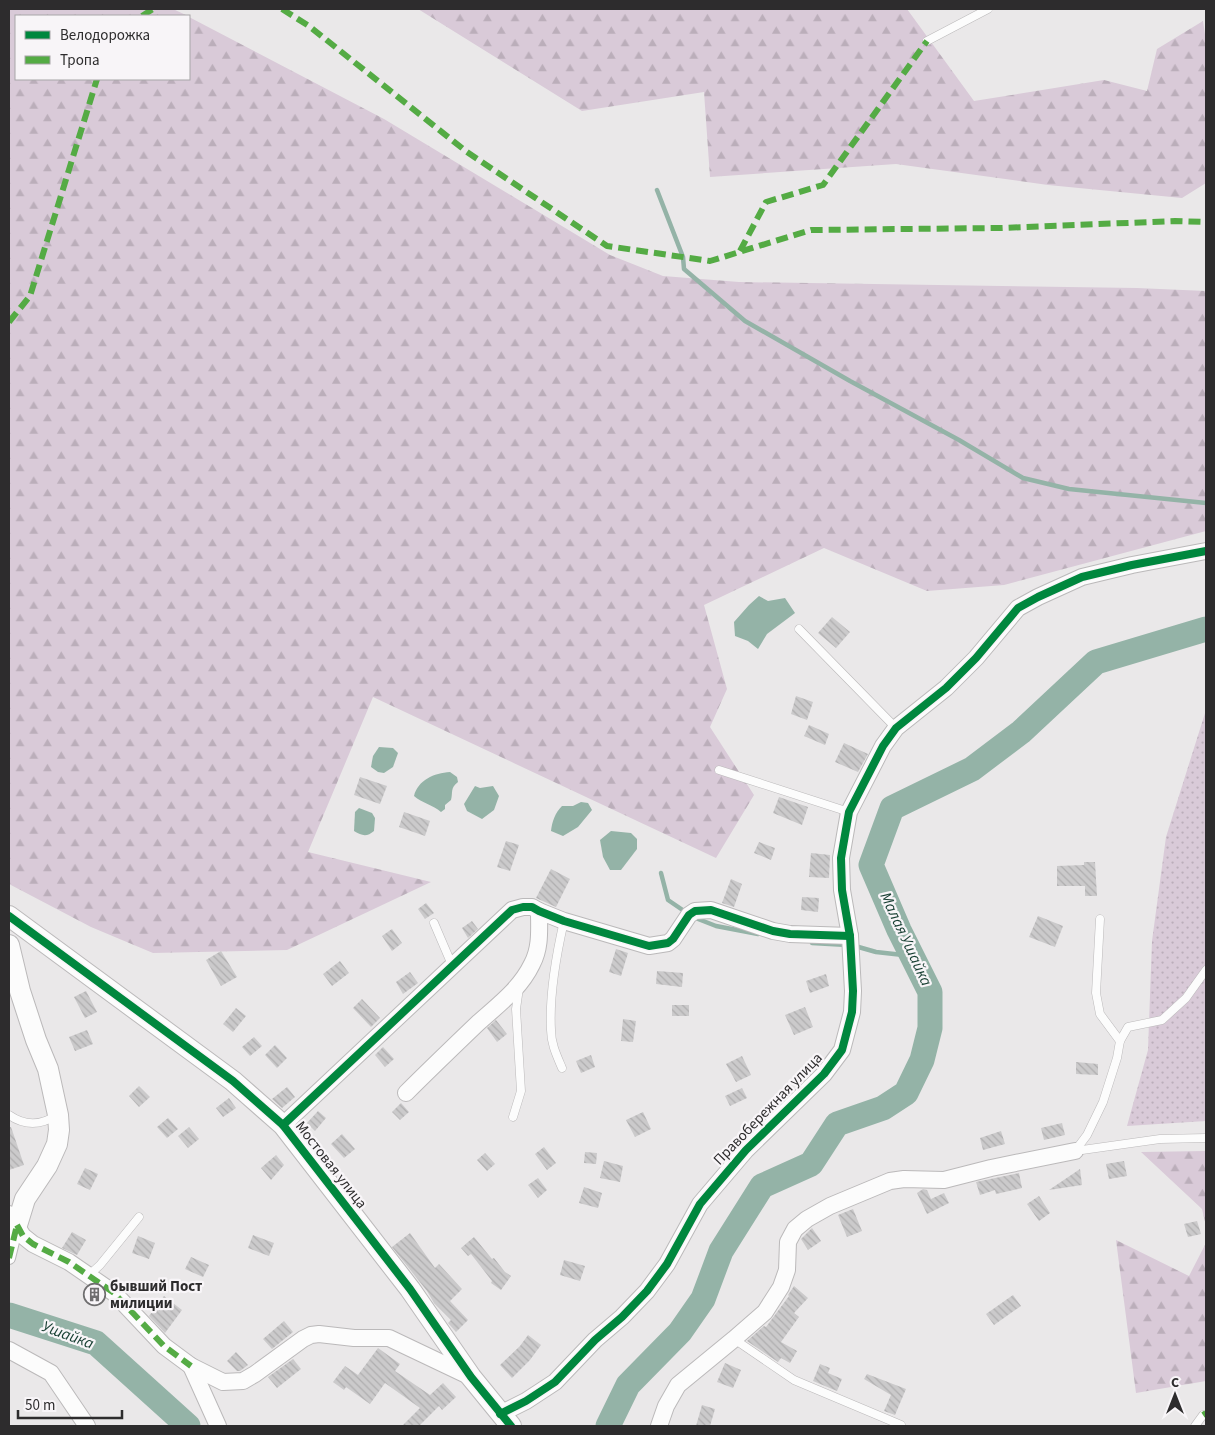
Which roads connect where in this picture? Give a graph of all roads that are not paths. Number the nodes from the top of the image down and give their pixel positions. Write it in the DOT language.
graph roads {
  1 [pos="988,9"];
  2 [pos="927,41"];
  3 [pos="1206,551"];
  4 [pos="799,629"];
  5 [pos="896,728"];
  6 [pos="719,770"];
  7 [pos="848,812"];
  8 [pos="539,911"];
  9 [pos="9,916"];
  10 [pos="1100,918"];
  11 [pos="564,921"];
  12 [pos="434,923"];
  13 [pos="850,936"];
  14 [pos="9,945"];
  15 [pos="452,965"];
  16 [pos="1206,970"];
  17 [pos="519,986"];
  18 [pos="1120,1041"];
  19 [pos="562,1068"];
  20 [pos="406,1093"];
  21 [pos="9,1114"];
  22 [pos="58,1115"];
  23 [pos="513,1117"];
  24 [pos="283,1125"];
  25 [pos="1206,1138"];
  26 [pos="1075,1151"];
  27 [pos="139,1217"];
  28 [pos="13,1220"];
  29 [pos="9,1258"];
  30 [pos="89,1275"];
  31 [pos="734,1339"];
  32 [pos="9,1350"];
  33 [pos="191,1366"];
  34 [pos="472,1377"];
  35 [pos="1203,1415"];
  36 [pos="506,1420"];
  37 [pos="901,1425"];
  38 [pos="87,1426"];
  39 [pos="218,1426"];
  40 [pos="659,1426"];
  41 [pos="1195,1426"];
  1 -- 2 [label="lane"];
  3 -- 5 [label="street, Правобережная улица"];
  4 -- 5 [label="lane"];
  5 -- 7 [label="street, Правобережная улица"];
  6 -- 7 [label="lane"];
  7 -- 13 [label="street, Правобережная улица"];
  8 -- 11 [label="street"];
  8 -- 15 [label="street"];
  8 -- 17 [label="street"];
  9 -- 24 [label="street, Мостовая улица"];
  10 -- 18 [label="lane"];
  11 -- 13 [label="street"];
  11 -- 19 [label="lane"];
  12 -- 15 [label="lane"];
  13 -- 36 [label="street, Правобережная улица"];
  14 -- 22 [label="street"];
  15 -- 24 [label="street"];
  16 -- 18 [label="lane"];
  17 -- 20 [label="street"];
  17 -- 23 [label="lane"];
  18 -- 26 [label="lane"];
  21 -- 22 [label="lane"];
  22 -- 28 [label="street"];
  24 -- 34 [label="street, Мостовая улица"];
  25 -- 26 [label="lane"];
  26 -- 31 [label="street"];
  27 -- 30 [label="lane"];
  28 -- 29 [label="street"];
  28 -- 30 [label="street"];
  30 -- 33 [label="street"];
  31 -- 37 [label="lane"];
  31 -- 40 [label="street"];
  32 -- 38 [label="street"];
  33 -- 34 [label="street"];
  33 -- 39 [label="street"];
  34 -- 36 [label="street, Мостовая улица"];
  35 -- 41 [label="lane"];
}
